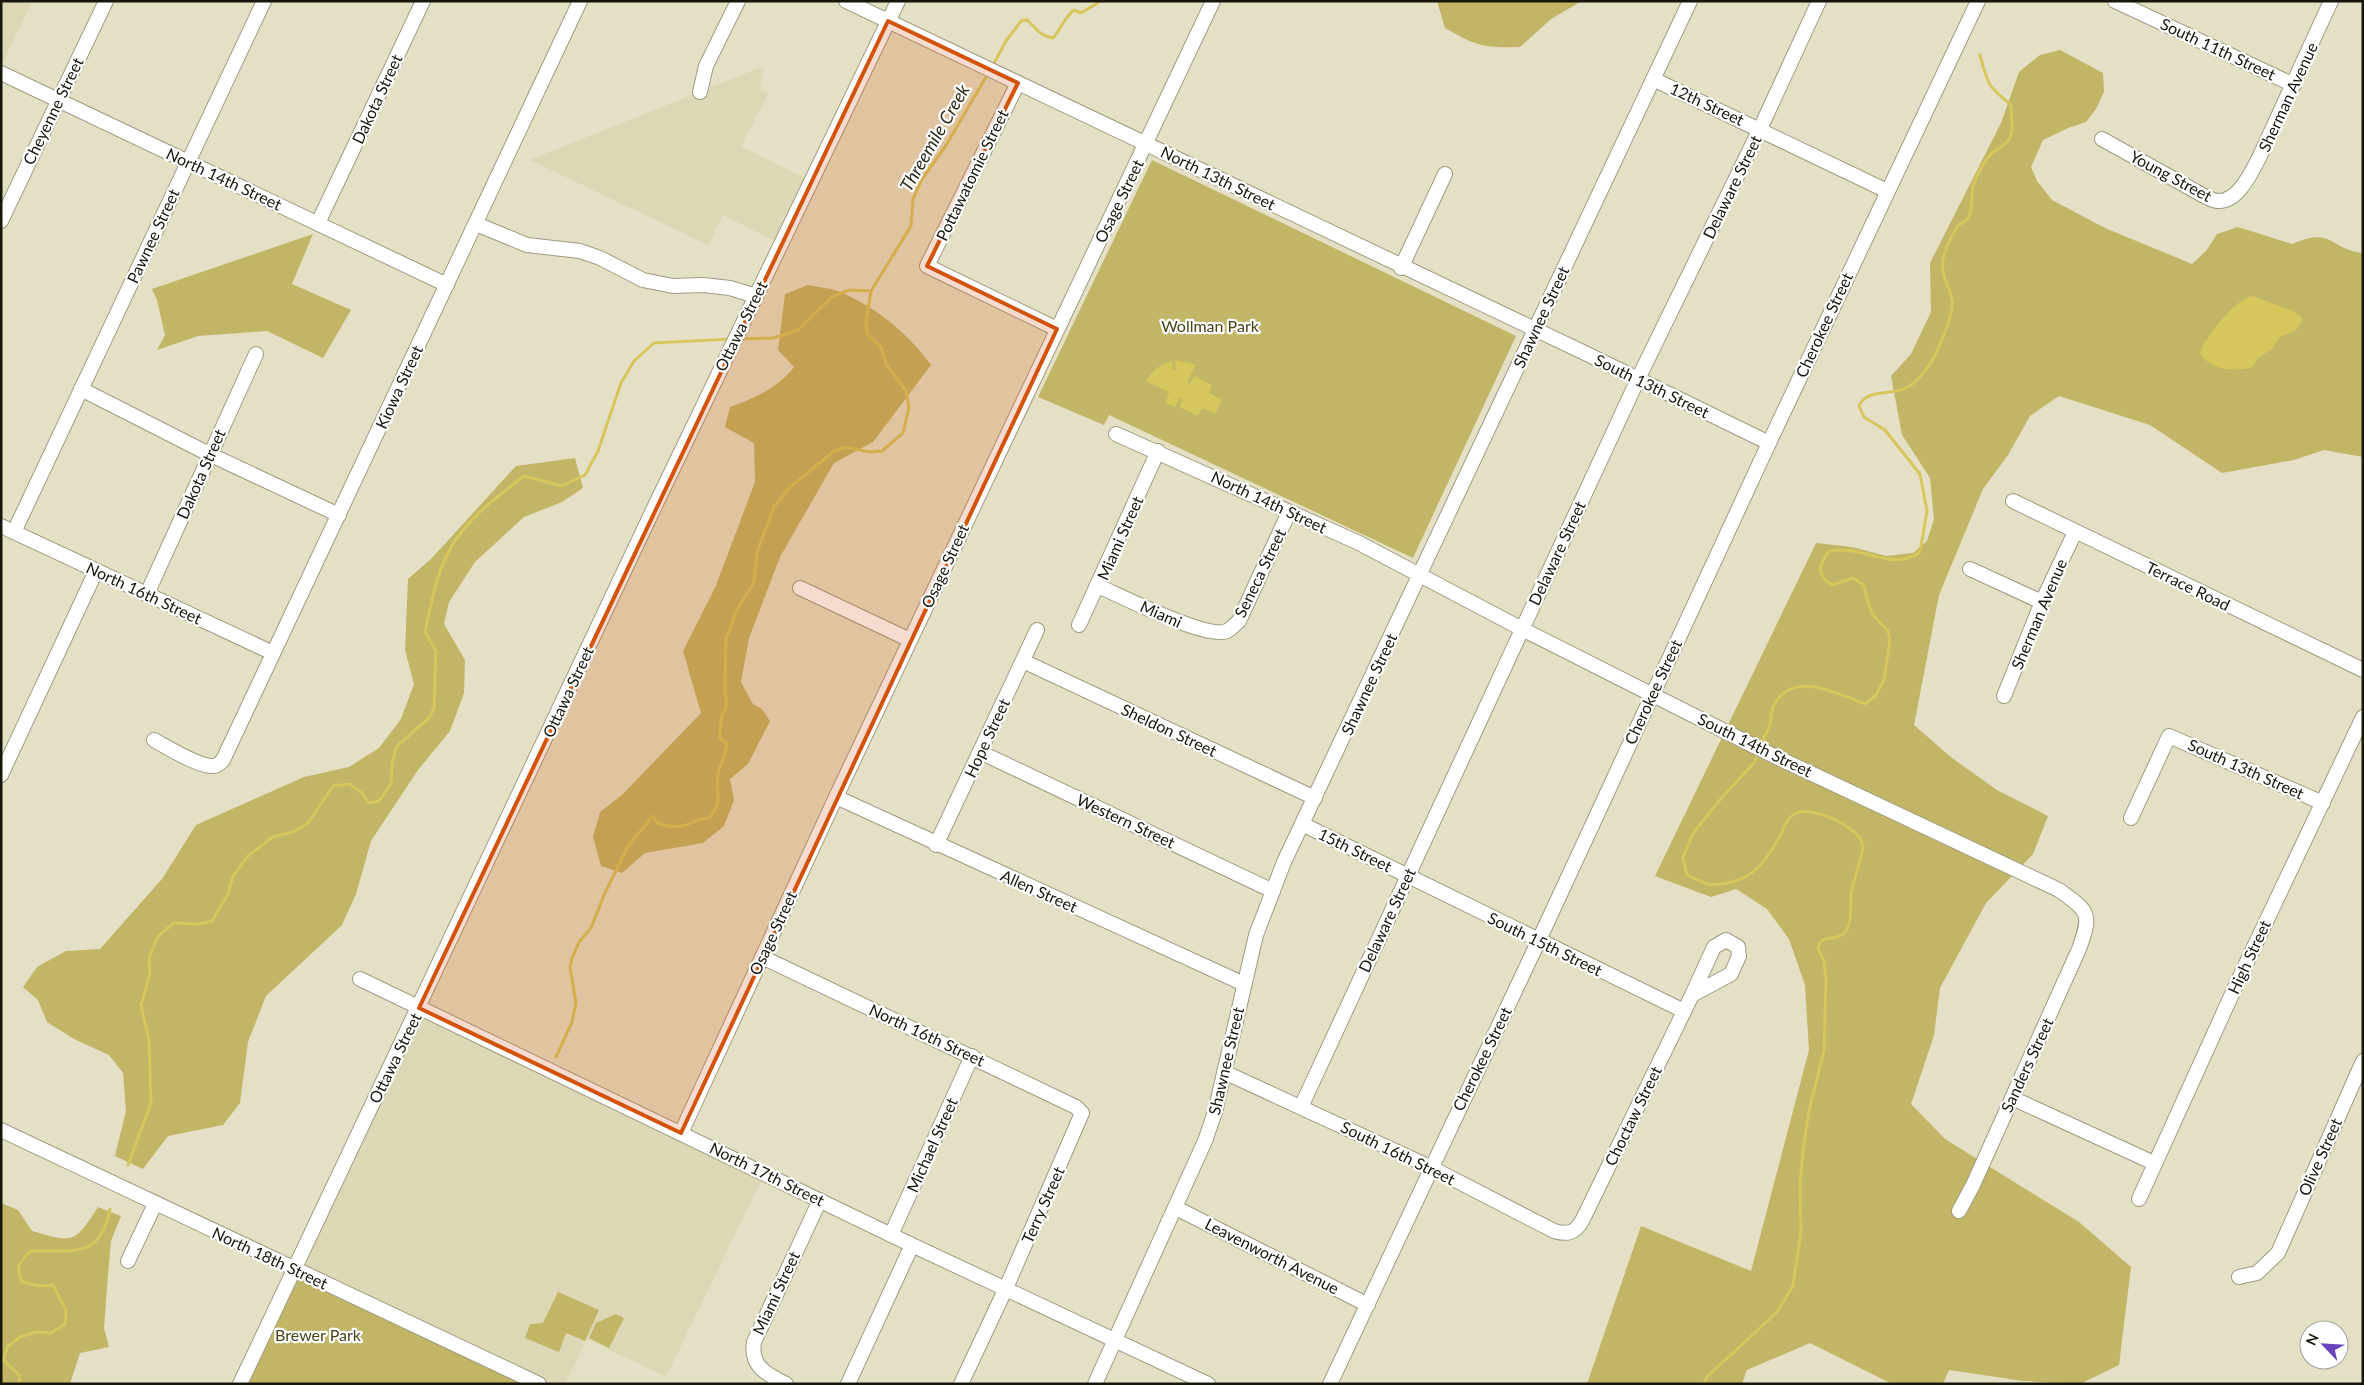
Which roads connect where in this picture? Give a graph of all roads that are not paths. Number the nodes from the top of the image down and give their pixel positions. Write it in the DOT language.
graph roads {
  1 [pos="106,1"];
  2 [pos="264,1"];
  3 [pos="423,1"];
  4 [pos="580,1"];
  5 [pos="738,1"];
  6 [pos="846,1"];
  7 [pos="898,1"];
  8 [pos="1690,1"];
  9 [pos="1819,1"];
  10 [pos="1978,1"];
  11 [pos="2115,1"];
  12 [pos="2331,1"];
  13 [pos="1210,8"];
  14 [pos="888,21"];
  15 [pos="1,73"];
  16 [pos="1653,79"];
  17 [pos="1018,83"];
  18 [pos="2294,85"];
  19 [pos="700,92"];
  20 [pos="58,100"];
  21 [pos="1760,129"];
  22 [pos="2102,139"];
  23 [pos="1147,144"];
  24 [pos="188,161"];
  25 [pos="1446,174"];
  26 [pos="2239,189"];
  27 [pos="1887,191"];
  28 [pos="1,221"];
  29 [pos="318,223"];
  30 [pos="476,224"];
  31 [pos="1402,268"];
  32 [pos="447,285"];
  33 [pos="756,296"];
  34 [pos="1057,329"];
  35 [pos="1536,330"];
  36 [pos="256,354"];
  37 [pos="1638,379"];
  38 [pos="81,389"];
  39 [pos="1116,434"];
  40 [pos="1768,443"];
  41 [pos="1158,451"];
  42 [pos="209,454"];
  43 [pos="2013,501"];
  44 [pos="1289,512"];
  45 [pos="339,515"];
  46 [pos="8,529"];
  47 [pos="2075,532"];
  48 [pos="1970,569"];
  49 [pos="96,571"];
  50 [pos="1419,576"];
  51 [pos="1098,586"];
  52 [pos="800,588"];
  53 [pos="147,594"];
  54 [pos="2042,602"];
  55 [pos="1079,625"];
  56 [pos="1522,629"];
  57 [pos="1037,630"];
  58 [pos="1226,631"];
  59 [pos="910,640"];
  60 [pos="273,653"];
  61 [pos="1023,661"];
  62 [pos="2363,670"];
  63 [pos="1652,694"];
  64 [pos="2004,696"];
  65 [pos="2363,717"];
  66 [pos="154,740"];
  67 [pos="980,752"];
  68 [pos="1,774"];
  69 [pos="836,797"];
  70 [pos="1315,798"];
  71 [pos="2323,803"];
  72 [pos="2130,818"];
  73 [pos="1302,824"];
  74 [pos="936,845"];
  75 [pos="1407,876"];
  76 [pos="1273,890"];
  77 [pos="2086,916"];
  78 [pos="1539,940"];
  79 [pos="762,957"];
  80 [pos="360,979"];
  81 [pos="1244,984"];
  82 [pos="1692,995"];
  83 [pos="419,1008"];
  84 [pos="1684,1011"];
  85 [pos="972,1056"];
  86 [pos="2363,1061"];
  87 [pos="1224,1072"];
  88 [pos="2012,1098"];
  89 [pos="1301,1107"];
  90 [pos="1080,1122"];
  91 [pos="1,1130"];
  92 [pos="681,1133"];
  93 [pos="2154,1164"];
  94 [pos="1430,1167"];
  95 [pos="2139,1199"];
  96 [pos="820,1200"];
  97 [pos="155,1204"];
  98 [pos="1176,1208"];
  99 [pos="1959,1211"];
  100 [pos="1570,1233"];
  101 [pos="891,1235"];
  102 [pos="912,1245"];
  103 [pos="128,1261"];
  104 [pos="294,1270"];
  105 [pos="2239,1278"];
  106 [pos="1006,1288"];
  107 [pos="1368,1305"];
  108 [pos="1116,1339"];
  109 [pos="782,1382"];
  110 [pos="240,1384"];
  111 [pos="539,1384"];
  112 [pos="848,1384"];
  113 [pos="961,1384"];
  114 [pos="1095,1384"];
  115 [pos="1208,1384"];
  116 [pos="1330,1384"];
  1 -- 20 [label="street, Cheyenne Street"];
  2 -- 24 [label="street, Pawnee Street"];
  3 -- 29 [label="street, Dakota Street"];
  4 -- 30 [label="street, Kiowa Street"];
  5 -- 19 [label="street"];
  6 -- 14 [label="street, North 13th Street"];
  7 -- 14 [label="street, Ottawa Street"];
  8 -- 16 [label="street, Shawnee Street"];
  9 -- 21 [label="street, Delaware Street"];
  10 -- 27 [label="street, Cherokee Street"];
  11 -- 18 [label="street, South 11th Street"];
  12 -- 18 [label="street, Sherman Avenue"];
  13 -- 23 [label="street, Osage Street"];
  14 -- 17 [label="street, North 13th Street"];
  14 -- 33 [label="street, Ottawa Street"];
  15 -- 20 [label="street, North 14th Street"];
  16 -- 21 [label="street, 12th Street"];
  16 -- 35 [label="street, Shawnee Street"];
  17 -- 23 [label="street, North 13th Street"];
  17 -- 34 [label="street, Pottawatomie Street"];
  18 -- 26 [label="street, Sherman Avenue"];
  20 -- 24 [label="street, North 14th Street"];
  20 -- 28 [label="street, Cheyenne Street"];
  21 -- 27 [label="street, 12th Street"];
  21 -- 37 [label="street, Delaware Street"];
  22 -- 26 [label="street, Young Street"];
  23 -- 31 [label="street, North 13th Street"];
  23 -- 34 [label="street, Osage Street"];
  24 -- 29 [label="street, North 14th Street"];
  24 -- 38 [label="street, Pawnee Street"];
  25 -- 31 [label="street"];
  27 -- 40 [label="street, Cherokee Street"];
  29 -- 32 [label="street, North 14th Street"];
  30 -- 32 [label="street, Kiowa Street"];
  30 -- 33 [label="street"];
  31 -- 35 [label="street, North 13th Street"];
  32 -- 45 [label="street, Kiowa Street"];
  33 -- 83 [label="street, Ottawa Street"];
  34 -- 59 [label="street, Osage Street"];
  35 -- 37 [label="street, South 13th Street"];
  35 -- 50 [label="street, Shawnee Street"];
  36 -- 42 [label="street, Dakota Street"];
  37 -- 40 [label="street, South 13th Street"];
  37 -- 56 [label="street, Delaware Street"];
  38 -- 42 [label="street"];
  38 -- 46 [label="street, Pawnee Street"];
  39 -- 41 [label="street, North 14th Street"];
  40 -- 63 [label="street, Cherokee Street"];
  41 -- 44 [label="street, North 14th Street"];
  41 -- 51 [label="street, Miami Street"];
  42 -- 45 [label="street"];
  42 -- 53 [label="street, Dakota Street"];
  43 -- 47 [label="street, Terrace Road"];
  44 -- 50 [label="street, North 14th Street"];
  44 -- 58 [label="street, Seneca Street"];
  45 -- 60 [label="street, Kiowa Street"];
  46 -- 49 [label="street, North 16th Street"];
  47 -- 54 [label="street, Sherman Avenue"];
  47 -- 62 [label="street, Terrace Road"];
  48 -- 54 [label="street"];
  49 -- 53 [label="street, North 16th Street"];
  49 -- 68 [label="street"];
  50 -- 56 [label="street, South 14th Street"];
  50 -- 70 [label="street, Shawnee Street"];
  51 -- 55 [label="street, Miami Street"];
  51 -- 58 [label="street, Miami"];
  52 -- 59 [label="street"];
  53 -- 60 [label="street, North 16th Street"];
  54 -- 64 [label="street, Sherman Avenue"];
  56 -- 63 [label="street, South 14th Street"];
  56 -- 75 [label="street, Delaware Street"];
  57 -- 61 [label="street, Hope Street"];
  59 -- 69 [label="street, Osage Street"];
  60 -- 66 [label="street, Kiowa Street"];
  61 -- 67 [label="street, Hope Street"];
  61 -- 70 [label="street, Sheldon Street"];
  63 -- 77 [label="street, South 14th Street"];
  63 -- 78 [label="street, Cherokee Street"];
  65 -- 71 [label="street, High Street"];
  67 -- 74 [label="street, Hope Street"];
  67 -- 76 [label="street, Western Street"];
  69 -- 74 [label="street, Allen Street"];
  69 -- 79 [label="street, Osage Street"];
  70 -- 73 [label="street, Shawnee Street"];
  71 -- 72 [label="street, South 13th Street"];
  71 -- 93 [label="street, High Street"];
  73 -- 75 [label="street, 15th Street"];
  73 -- 76 [label="street, Shawnee Street"];
  74 -- 81 [label="street, Allen Street"];
  75 -- 78 [label="street, South 15th Street"];
  75 -- 89 [label="street, Delaware Street"];
  76 -- 81 [label="street, Shawnee Street"];
  77 -- 88 [label="street, Sanders Street"];
  78 -- 84 [label="street, South 15th Street"];
  78 -- 94 [label="street, Cherokee Street"];
  79 -- 85 [label="street, North 16th Street"];
  79 -- 92 [label="street, Osage Street"];
  80 -- 83 [label="street, North 17th Street"];
  81 -- 87 [label="street, Shawnee Street"];
  82 -- 84 [label="street, Choctaw Street"];
  83 -- 92 [label="street, North 17th Street"];
  83 -- 104 [label="street, Ottawa Street"];
  84 -- 100 [label="street, Choctaw Street"];
  85 -- 90 [label="street, North 16th Street"];
  85 -- 101 [label="street, Michael Street"];
  86 -- 105 [label="street, Olive Street"];
  87 -- 89 [label="street, South 16th Street"];
  87 -- 98 [label="street, Shawnee Street"];
  88 -- 93 [label="street"];
  88 -- 99 [label="street, Sanders Street"];
  89 -- 94 [label="street, South 16th Street"];
  90 -- 106 [label="street, Terry Street"];
  91 -- 97 [label="street, North 18th Street"];
  92 -- 96 [label="street, North 17th Street"];
  93 -- 95 [label="street, High Street"];
  94 -- 100 [label="street, South 16th Street"];
  94 -- 107 [label="street, Cherokee Street"];
  96 -- 101 [label="street, North 17th Street"];
  96 -- 109 [label="street, Miami Street"];
  97 -- 103 [label="street"];
  97 -- 104 [label="street, North 18th Street"];
  98 -- 107 [label="street, Leavenworth Avenue"];
  98 -- 108 [label="street, Shawnee Street"];
  101 -- 102 [label="street, North 17th Street"];
  102 -- 106 [label="street, North 17th Street"];
  102 -- 112 [label="street"];
  104 -- 110 [label="street, Ottawa Street"];
  104 -- 111 [label="street, North 18th Street"];
  106 -- 108 [label="street, North 17th Street"];
  106 -- 113 [label="street"];
  107 -- 116 [label="street, Cherokee Street"];
  108 -- 114 [label="street, Shawnee Street"];
  108 -- 115 [label="street, North 17th Street"];
}
